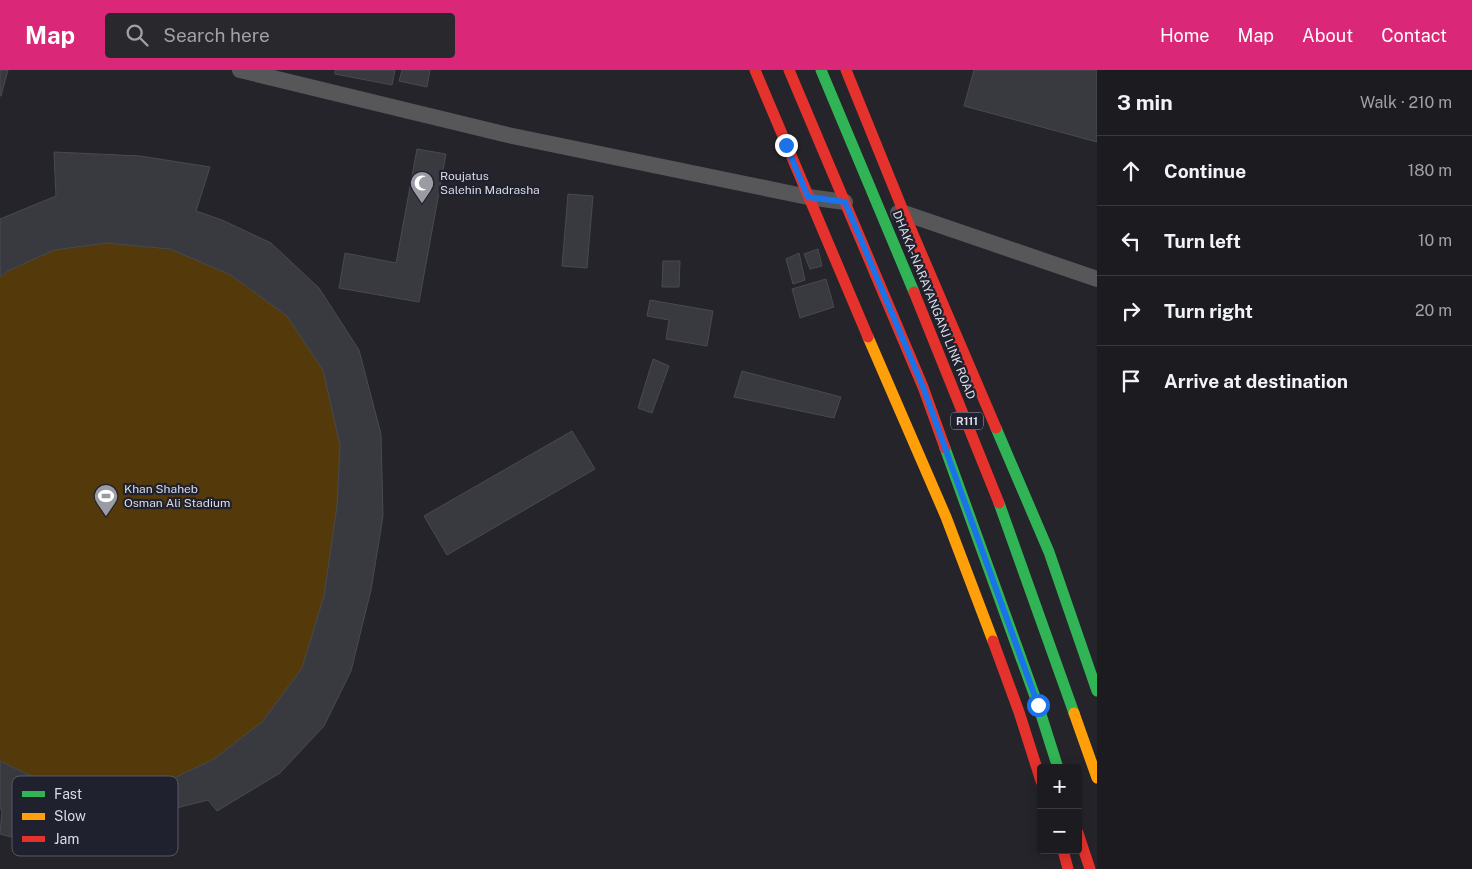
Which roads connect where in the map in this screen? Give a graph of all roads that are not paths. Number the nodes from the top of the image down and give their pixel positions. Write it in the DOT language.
graph roads {
  1 [pos="240,70"];
  2 [pos="755,70"];
  3 [pos="789,70"];
  4 [pos="821,70"];
  5 [pos="846,70"];
  6 [pos="808,197"];
  7 [pos="845,202"];
  8 [pos="904,213"];
  9 [pos="882,214"];
  10 [pos="1097,278"];
  11 [pos="1097,691"];
  12 [pos="1057,764"];
  13 [pos="1037,768"];
  14 [pos="1097,778"];
  15 [pos="1082,845"];
  16 [pos="1064,854"];
  17 [pos="1068,869"];
  18 [pos="1090,869"];
  1 -- 6 [label="street"];
  2 -- 6 [label="main road"];
  3 -- 7 [label="main road, R111"];
  4 -- 9 [label="main road, DHAKA-NARAYANGANJ LINK ROAD / R111"];
  5 -- 8 [label="main road"];
  6 -- 7 [label="street"];
  6 -- 13 [label="main road"];
  7 -- 12 [label="main road, R111"];
  8 -- 9 [label="street"];
  8 -- 10 [label="street"];
  8 -- 11 [label="main road"];
  9 -- 14 [label="main road, DHAKA-NARAYANGANJ LINK ROAD / R111"];
  15 -- 18 [label="main road"];
  16 -- 17 [label="main road"];
}
